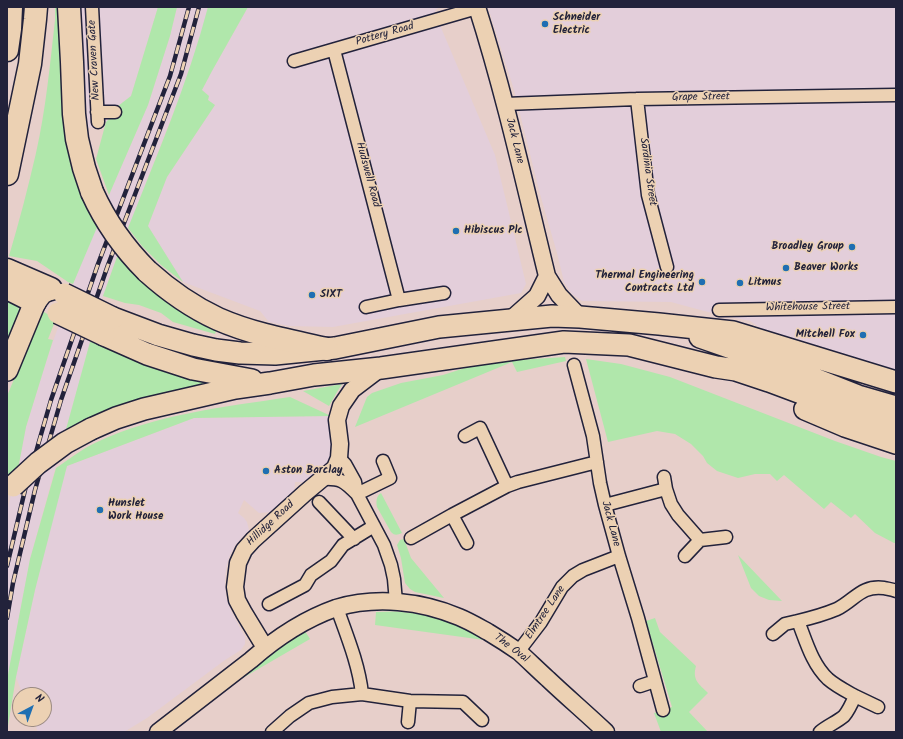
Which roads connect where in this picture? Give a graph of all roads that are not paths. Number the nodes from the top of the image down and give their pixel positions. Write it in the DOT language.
graph roads {
  1 [pos="11,7"];
  2 [pos="36,7"];
  3 [pos="69,7"];
  4 [pos="92,7"];
  5 [pos="477,7"];
  6 [pos="7,50"];
  7 [pos="334,50"];
  8 [pos="294,62"];
  9 [pos="896,95"];
  10 [pos="637,99"];
  11 [pos="505,104"];
  12 [pos="115,112"];
  13 [pos="7,174"];
  14 [pos="667,267"];
  15 [pos="7,270"];
  16 [pos="547,276"];
  17 [pos="7,288"];
  18 [pos="444,293"];
  19 [pos="52,300"];
  20 [pos="399,300"];
  21 [pos="896,307"];
  22 [pos="366,308"];
  23 [pos="719,310"];
  24 [pos="580,317"];
  25 [pos="510,320"];
  26 [pos="659,324"];
  27 [pos="108,327"];
  28 [pos="326,349"];
  29 [pos="574,365"];
  30 [pos="716,367"];
  31 [pos="380,368"];
  32 [pos="7,370"];
  33 [pos="896,381"];
  34 [pos="270,383"];
  35 [pos="855,404"];
  36 [pos="896,407"];
  37 [pos="896,427"];
  38 [pos="465,436"];
  39 [pos="896,443"];
  40 [pos="339,458"];
  41 [pos="382,461"];
  42 [pos="597,462"];
  43 [pos="664,477"];
  44 [pos="322,479"];
  45 [pos="506,486"];
  46 [pos="666,489"];
  47 [pos="9,492"];
  48 [pos="357,494"];
  49 [pos="319,502"];
  50 [pos="605,505"];
  51 [pos="452,515"];
  52 [pos="374,526"];
  53 [pos="726,536"];
  54 [pos="411,538"];
  55 [pos="354,539"];
  56 [pos="700,540"];
  57 [pos="467,543"];
  58 [pos="618,556"];
  59 [pos="685,556"];
  60 [pos="896,591"];
  61 [pos="396,602"];
  62 [pos="270,604"];
  63 [pos="337,608"];
  64 [pos="798,621"];
  65 [pos="773,634"];
  66 [pos="265,647"];
  67 [pos="518,652"];
  68 [pos="655,681"];
  69 [pos="640,686"];
  70 [pos="362,694"];
  71 [pos="855,696"];
  72 [pos="410,701"];
  73 [pos="878,707"];
  74 [pos="663,710"];
  75 [pos="482,720"];
  76 [pos="408,722"];
  77 [pos="158,732"];
  78 [pos="272,732"];
  79 [pos="606,732"];
  80 [pos="820,732"];
  1 -- 6 [label="highway"];
  2 -- 13 [label="highway"];
  3 -- 28 [label="highway, bridge"];
  4 -- 12 [label="street, New Craven Gate"];
  5 -- 7 [label="street, Pottery Road"];
  5 -- 11 [label="street, Jack Lane"];
  7 -- 8 [label="street, Pottery Road"];
  7 -- 20 [label="street, Hudswell Road"];
  9 -- 10 [label="street, Grape Street"];
  10 -- 11 [label="street, Grape Street"];
  10 -- 14 [label="street, Sardinia Street"];
  11 -- 16 [label="street, Jack Lane"];
  15 -- 19 [label="highway"];
  16 -- 24 [label="street, Jack Lane"];
  16 -- 25 [label="street"];
  17 -- 19 [label="highway"];
  18 -- 20 [label="street"];
  19 -- 27 [label="highway, bridge"];
  19 -- 32 [label="highway"];
  20 -- 22 [label="street"];
  21 -- 23 [label="street, Whitehouse Street"];
  24 -- 25 [label="highway"];
  24 -- 26 [label="highway"];
  25 -- 28 [label="highway"];
  26 -- 33 [label="highway"];
  26 -- 35 [label="highway"];
  27 -- 28 [label="highway"];
  27 -- 34 [label="highway"];
  29 -- 42 [label="street, Jack Lane"];
  30 -- 31 [label="highway"];
  30 -- 35 [label="highway"];
  30 -- 39 [label="highway"];
  31 -- 34 [label="highway"];
  31 -- 40 [label="street"];
  34 -- 47 [label="highway, bridge"];
  35 -- 36 [label="highway"];
  35 -- 37 [label="highway"];
  38 -- 45 [label="street"];
  40 -- 44 [label="street, Hillidge Road"];
  40 -- 48 [label="street"];
  41 -- 48 [label="street"];
  42 -- 45 [label="street"];
  42 -- 50 [label="street, Jack Lane"];
  43 -- 46 [label="street"];
  44 -- 48 [label="street"];
  44 -- 66 [label="street, Hillidge Road"];
  45 -- 51 [label="street"];
  46 -- 50 [label="street"];
  46 -- 56 [label="street"];
  48 -- 52 [label="street"];
  49 -- 55 [label="street"];
  50 -- 58 [label="street, Jack Lane"];
  51 -- 54 [label="street"];
  51 -- 57 [label="street"];
  52 -- 55 [label="street"];
  52 -- 61 [label="street"];
  53 -- 56 [label="street"];
  55 -- 62 [label="street"];
  56 -- 59 [label="street"];
  58 -- 67 [label="street, Elmtree Lane"];
  58 -- 68 [label="street, Jack Lane"];
  60 -- 64 [label="street"];
  61 -- 63 [label="street"];
  61 -- 67 [label="street, The Oval"];
  63 -- 66 [label="street"];
  63 -- 70 [label="street"];
  64 -- 65 [label="street"];
  64 -- 71 [label="street"];
  66 -- 77 [label="street"];
  67 -- 79 [label="street, The Oval"];
  68 -- 69 [label="street"];
  68 -- 74 [label="street, Jack Lane"];
  70 -- 72 [label="street"];
  70 -- 78 [label="street"];
  71 -- 73 [label="street"];
  71 -- 80 [label="street"];
  72 -- 75 [label="street"];
  72 -- 76 [label="street"];
}
